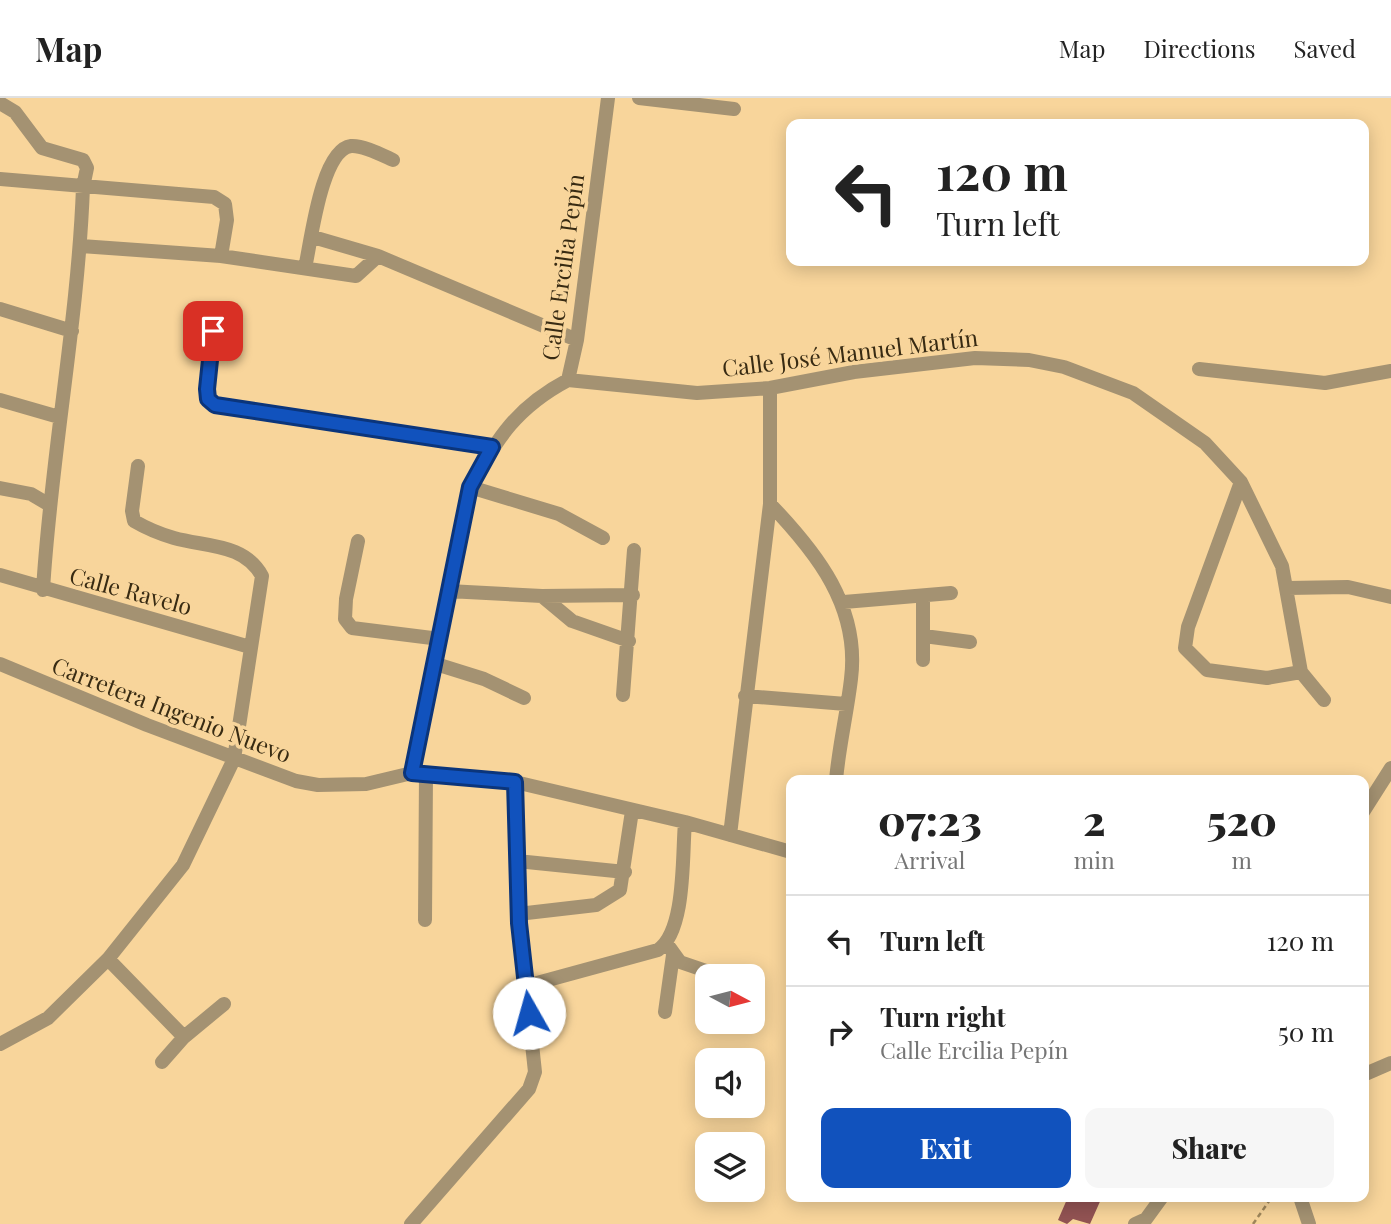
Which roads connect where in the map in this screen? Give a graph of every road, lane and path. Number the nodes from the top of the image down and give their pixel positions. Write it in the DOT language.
graph roads {
  1 [pos="608,98"];
  2 [pos="639,98"];
  3 [pos="0,103"];
  4 [pos="734,109"];
  5 [pos="393,160"];
  6 [pos="0,179"];
  7 [pos="83,187"];
  8 [pos="313,237"];
  9 [pos="81,246"];
  10 [pos="221,256"];
  11 [pos="378,256"];
  12 [pos="305,268"];
  13 [pos="0,309"];
  14 [pos="72,331"];
  15 [pos="213,331"];
  16 [pos="577,340"];
  17 [pos="1199,369"];
  18 [pos="1391,371"];
  19 [pos="568,380"];
  20 [pos="770,388"];
  21 [pos="0,400"];
  22 [pos="59,417"];
  23 [pos="492,447"];
  24 [pos="138,466"];
  25 [pos="1241,482"];
  26 [pos="470,487"];
  27 [pos="0,488"];
  28 [pos="48,504"];
  29 [pos="770,504"];
  30 [pos="603,538"];
  31 [pos="358,541"];
  32 [pos="634,550"];
  33 [pos="0,575"];
  34 [pos="1288,589"];
  35 [pos="43,590"];
  36 [pos="449,591"];
  37 [pos="951,593"];
  38 [pos="633,595"];
  39 [pos="542,596"];
  40 [pos="923,596"];
  41 [pos="1391,597"];
  42 [pos="844,602"];
  43 [pos="924,636"];
  44 [pos="440,639"];
  45 [pos="629,641"];
  46 [pos="970,642"];
  47 [pos="250,648"];
  48 [pos="923,660"];
  49 [pos="0,664"];
  50 [pos="436,664"];
  51 [pos="1301,672"];
  52 [pos="623,695"];
  53 [pos="745,696"];
  54 [pos="524,698"];
  55 [pos="1324,700"];
  56 [pos="846,704"];
  57 [pos="234,759"];
  58 [pos="1391,768"];
  59 [pos="419,774"];
  60 [pos="837,775"];
  61 [pos="515,782"];
  62 [pos="1369,803"];
  63 [pos="632,811"];
  64 [pos="685,822"];
  65 [pos="730,835"];
  66 [pos="786,851"];
  67 [pos="517,861"];
  68 [pos="625,873"];
  69 [pos="519,914"];
  70 [pos="425,920"];
  71 [pos="670,949"];
  72 [pos="108,959"];
  73 [pos="695,969"];
  74 [pos="526,986"];
  75 [pos="224,1004"];
  76 [pos="665,1012"];
  77 [pos="184,1037"];
  78 [pos="0,1044"];
  79 [pos="162,1062"];
  80 [pos="1391,1063"];
  81 [pos="1369,1072"];
  82 [pos="1158,1202"];
  83 [pos="1269,1202"];
  84 [pos="1302,1202"];
  85 [pos="411,1224"];
  86 [pos="1135,1224"];
  87 [pos="1254,1224"];
  88 [pos="1310,1224"];
  1 -- 16 [label="street, Calle Ercilia Pepín"];
  2 -- 4 [label="street"];
  3 -- 7 [label="street"];
  5 -- 8 [label="street"];
  6 -- 7 [label="street"];
  7 -- 9 [label="street"];
  7 -- 10 [label="street"];
  8 -- 11 [label="street"];
  8 -- 12 [label="street"];
  9 -- 10 [label="street"];
  9 -- 14 [label="street"];
  10 -- 12 [label="street"];
  11 -- 12 [label="street"];
  11 -- 16 [label="street"];
  13 -- 14 [label="street"];
  14 -- 22 [label="street"];
  15 -- 23 [label="street"];
  16 -- 19 [label="street, Calle Ercilia Pepín"];
  17 -- 18 [label="street"];
  19 -- 20 [label="street, Calle José Manuel Martín"];
  19 -- 23 [label="street, Calle Ercilia Pepín"];
  20 -- 25 [label="street, Calle José Manuel Martín"];
  20 -- 29 [label="street"];
  21 -- 22 [label="street"];
  22 -- 28 [label="street"];
  23 -- 26 [label="street, Calle Ercilia Pepín"];
  24 -- 47 [label="street"];
  25 -- 34 [label="street, Calle José Manuel Martín"];
  25 -- 51 [label="street"];
  26 -- 30 [label="street"];
  26 -- 36 [label="street, Calle Ercilia Pepín"];
  27 -- 28 [label="street"];
  28 -- 35 [label="street"];
  29 -- 42 [label="street"];
  29 -- 53 [label="street"];
  31 -- 44 [label="street"];
  32 -- 38 [label="street"];
  33 -- 35 [label="street, Calle Ravelo"];
  34 -- 41 [label="street"];
  34 -- 51 [label="street, Calle José Manuel Martín"];
  35 -- 47 [label="street, Calle Ravelo"];
  36 -- 39 [label="street"];
  36 -- 44 [label="street, Calle Ercilia Pepín"];
  37 -- 40 [label="street"];
  38 -- 39 [label="street"];
  38 -- 45 [label="street"];
  39 -- 45 [label="street"];
  40 -- 42 [label="street"];
  40 -- 43 [label="street"];
  42 -- 56 [label="street"];
  43 -- 46 [label="street"];
  43 -- 48 [label="street"];
  44 -- 50 [label="street, Calle Ercilia Pepín"];
  45 -- 52 [label="street"];
  47 -- 57 [label="street"];
  49 -- 57 [label="street, Carretera Ingenio Nuevo"];
  50 -- 54 [label="street"];
  50 -- 59 [label="street, Calle Ercilia Pepín"];
  51 -- 55 [label="street"];
  53 -- 56 [label="street"];
  53 -- 65 [label="street"];
  56 -- 60 [label="street"];
  57 -- 59 [label="street, Carretera Ingenio Nuevo"];
  57 -- 72 [label="street"];
  58 -- 62 [label="street"];
  59 -- 61 [label="street, Carretera Ingenio Nuevo"];
  59 -- 70 [label="street, Calle Ercilia Pepín"];
  61 -- 63 [label="street, Carretera Ingenio Nuevo"];
  61 -- 67 [label="street"];
  63 -- 64 [label="street, Carretera Ingenio Nuevo"];
  63 -- 68 [label="street"];
  64 -- 65 [label="street, Carretera Ingenio Nuevo"];
  64 -- 71 [label="street"];
  65 -- 66 [label="street, Carretera Ingenio Nuevo"];
  67 -- 68 [label="street"];
  67 -- 69 [label="street"];
  68 -- 69 [label="street"];
  69 -- 74 [label="street"];
  71 -- 73 [label="street"];
  71 -- 74 [label="street"];
  71 -- 76 [label="street"];
  72 -- 77 [label="street"];
  72 -- 78 [label="street"];
  74 -- 85 [label="street"];
  75 -- 77 [label="street"];
  77 -- 79 [label="street"];
  80 -- 81 [label="street"];
  82 -- 86 [label="street"];
  83 -- 87 [label="path"];
  84 -- 88 [label="street"];
}
